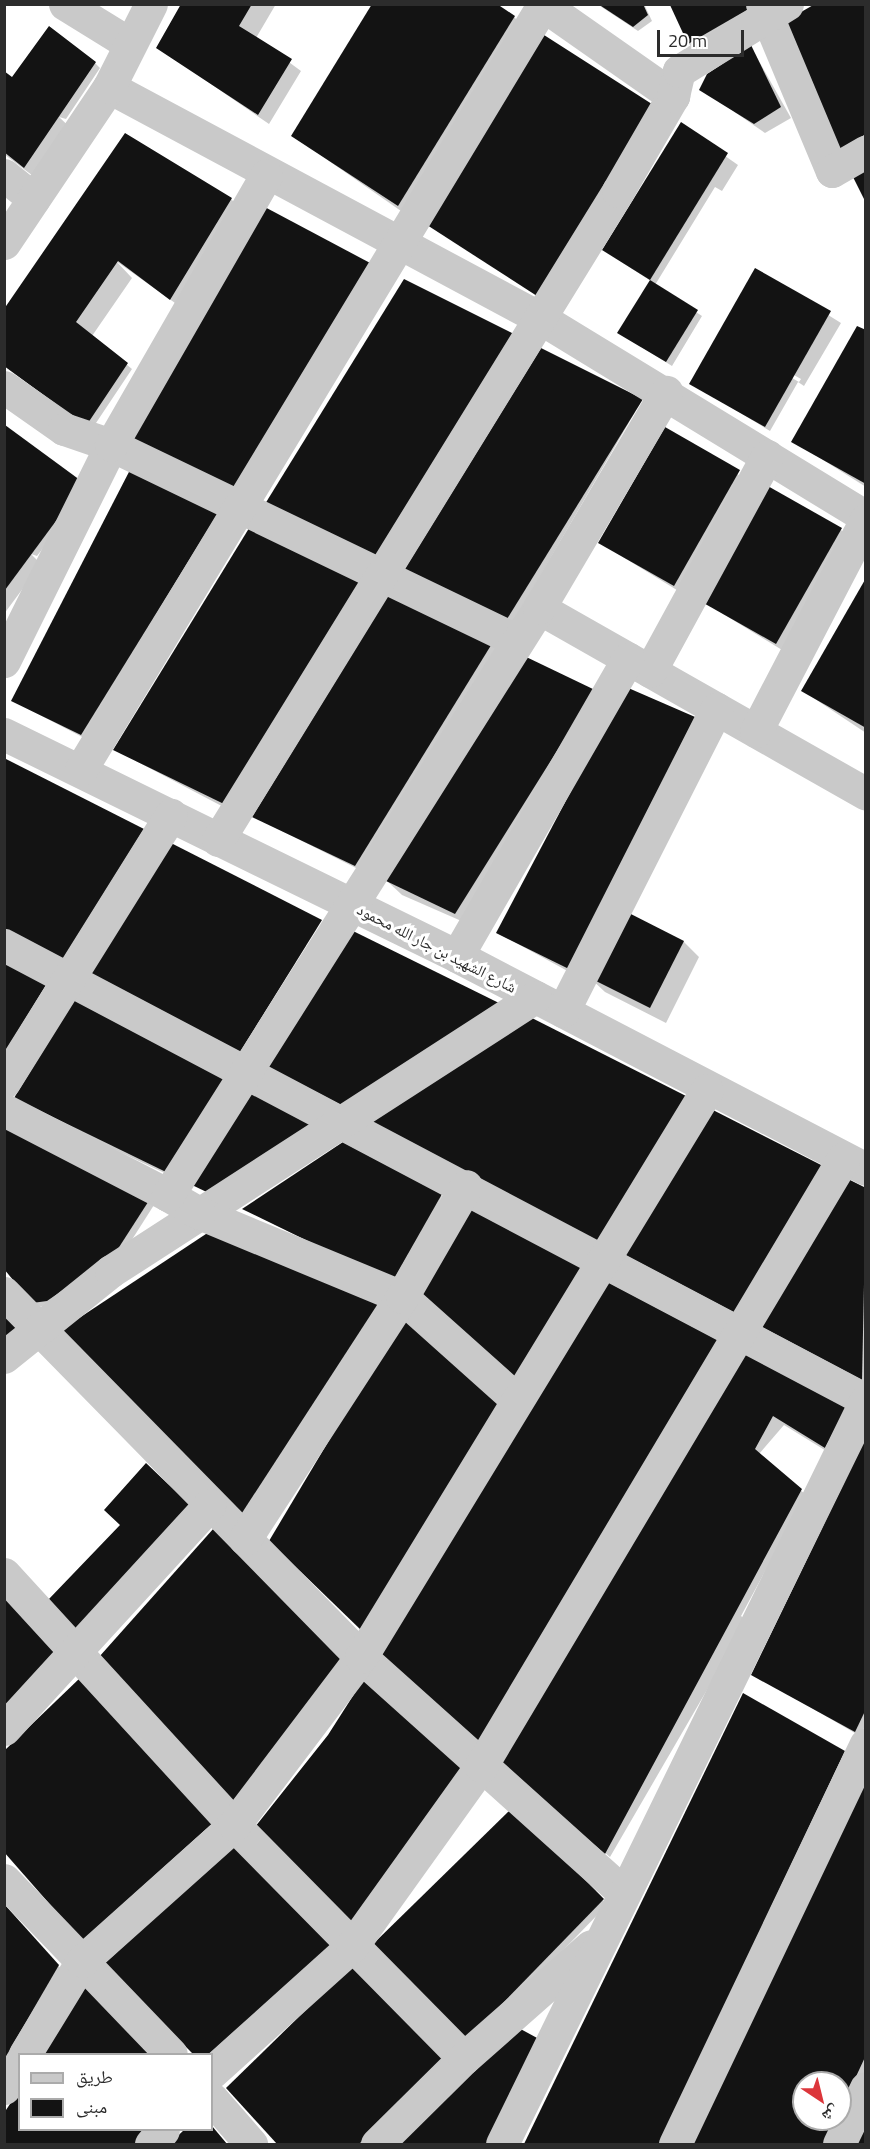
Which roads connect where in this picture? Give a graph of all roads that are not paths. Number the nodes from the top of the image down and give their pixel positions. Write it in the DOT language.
graph roads {
  1 [pos="65,4"];
  2 [pos="151,4"];
  3 [pos="773,8"];
  4 [pos="130,44"];
  5 [pos="109,87"];
  6 [pos="673,96"];
  7 [pos="866,151"];
  8 [pos="4,175"];
  9 [pos="266,175"];
  10 [pos="34,199"];
  11 [pos="4,243"];
  12 [pos="400,246"];
  13 [pos="540,318"];
  14 [pos="4,387"];
  15 [pos="666,392"];
  16 [pos="111,445"];
  17 [pos="767,456"];
  18 [pos="239,508"];
  19 [pos="866,518"];
  20 [pos="379,575"];
  21 [pos="538,608"];
  22 [pos="515,639"];
  23 [pos="4,661"];
  24 [pos="639,665"];
  25 [pos="716,709"];
  26 [pos="756,731"];
  27 [pos="4,734"];
  28 [pos="81,768"];
  29 [pos="866,794"];
  30 [pos="171,815"];
  31 [pos="218,840"];
  32 [pos="349,904"];
  33 [pos="4,945"];
  34 [pos="457,956"];
  35 [pos="69,979"];
  36 [pos="549,1004"];
  37 [pos="245,1068"];
  38 [pos="4,1082"];
  39 [pos="707,1090"];
  40 [pos="4,1110"];
  41 [pos="345,1122"];
  42 [pos="854,1164"];
  43 [pos="466,1186"];
  44 [pos="168,1194"];
  45 [pos="199,1213"];
  46 [pos="602,1263"];
  47 [pos="4,1293"];
  48 [pos="402,1297"];
  49 [pos="35,1328"];
  50 [pos="739,1334"];
  51 [pos="4,1357"];
  52 [pos="516,1398"];
  53 [pos="865,1400"];
  54 [pos="209,1505"];
  55 [pos="245,1539"];
  56 [pos="4,1574"];
  57 [pos="77,1653"];
  58 [pos="361,1657"];
  59 [pos="4,1729"];
  60 [pos="863,1754"];
  61 [pos="481,1766"];
  62 [pos="234,1825"];
  63 [pos="4,1880"];
  64 [pos="622,1891"];
  65 [pos="602,1937"];
  66 [pos="352,1946"];
  67 [pos="82,1961"];
  68 [pos="26,2053"];
  69 [pos="169,2053"];
  70 [pos="464,2058"];
  71 [pos="18,2067"];
  72 [pos="213,2071"];
  73 [pos="4,2088"];
  74 [pos="866,2088"];
  75 [pos="213,2100"];
  76 [pos="162,2131"];
  77 [pos="151,2145"];
  78 [pos="251,2145"];
  79 [pos="377,2145"];
  80 [pos="502,2145"];
  81 [pos="675,2145"];
  82 [pos="839,2145"];
  1 -- 4 [label="street"];
  2 -- 4 [label="street"];
  3 -- 6 [label="street"];
  3 -- 7 [label="street"];
  4 -- 5 [label="street"];
  5 -- 9 [label="street"];
  5 -- 10 [label="street"];
  6 -- 12 [label="street"];
  6 -- 13 [label="street"];
  8 -- 10 [label="street"];
  9 -- 12 [label="street"];
  9 -- 16 [label="street"];
  10 -- 11 [label="street"];
  12 -- 13 [label="street"];
  12 -- 18 [label="street"];
  13 -- 15 [label="street"];
  13 -- 20 [label="street"];
  14 -- 16 [label="street"];
  15 -- 17 [label="street"];
  15 -- 21 [label="street"];
  16 -- 18 [label="street"];
  16 -- 23 [label="street"];
  17 -- 19 [label="street"];
  17 -- 24 [label="street"];
  18 -- 20 [label="street"];
  18 -- 28 [label="street"];
  19 -- 26 [label="street"];
  20 -- 22 [label="street"];
  20 -- 31 [label="street"];
  21 -- 22 [label="street"];
  21 -- 24 [label="street"];
  22 -- 32 [label="street"];
  24 -- 25 [label="street"];
  24 -- 34 [label="street"];
  25 -- 26 [label="street"];
  25 -- 36 [label="street"];
  26 -- 29 [label="street"];
  27 -- 28 [label="street, شارع الشهيد بن جار الله محمود"];
  28 -- 30 [label="street, شارع الشهيد بن جار الله محمود"];
  30 -- 31 [label="street, شارع الشهيد بن جار الله محمود"];
  30 -- 35 [label="street"];
  31 -- 32 [label="street, شارع الشهيد بن جار الله محمود"];
  32 -- 34 [label="street, شارع الشهيد بن جار الله محمود"];
  32 -- 37 [label="street"];
  33 -- 35 [label="street"];
  34 -- 36 [label="street, شارع الشهيد بن جار الله محمود"];
  35 -- 37 [label="street"];
  35 -- 38 [label="street"];
  36 -- 39 [label="street, شارع الشهيد بن جار الله محمود"];
  36 -- 41 [label="street"];
  37 -- 41 [label="street"];
  37 -- 44 [label="street"];
  39 -- 42 [label="street, شارع الشهيد بن جار الله محمود"];
  39 -- 46 [label="street"];
  40 -- 44 [label="street"];
  41 -- 43 [label="street"];
  41 -- 45 [label="street"];
  42 -- 50 [label="street"];
  43 -- 46 [label="street"];
  43 -- 48 [label="street"];
  44 -- 45 [label="street"];
  45 -- 48 [label="street"];
  45 -- 49 [label="street"];
  46 -- 50 [label="street"];
  46 -- 52 [label="street"];
  47 -- 49 [label="street"];
  48 -- 52 [label="street"];
  48 -- 55 [label="street"];
  49 -- 51 [label="street"];
  49 -- 54 [label="street"];
  50 -- 53 [label="street"];
  50 -- 61 [label="street"];
  52 -- 58 [label="street"];
  53 -- 64 [label="street"];
  54 -- 55 [label="street"];
  54 -- 57 [label="street"];
  55 -- 58 [label="street"];
  56 -- 57 [label="street"];
  57 -- 59 [label="street"];
  57 -- 62 [label="street"];
  58 -- 61 [label="street"];
  58 -- 62 [label="street"];
  60 -- 81 [label="street"];
  61 -- 64 [label="street"];
  61 -- 66 [label="street"];
  62 -- 66 [label="street"];
  62 -- 67 [label="street"];
  63 -- 67 [label="street"];
  64 -- 65 [label="street"];
  65 -- 70 [label="street"];
  65 -- 80 [label="street"];
  66 -- 70 [label="street"];
  66 -- 72 [label="street"];
  67 -- 68 [label="street"];
  67 -- 69 [label="street"];
  70 -- 79 [label="street"];
  71 -- 73 [label="street"];
  74 -- 82 [label="street"];
  75 -- 78 [label="street"];
  76 -- 77 [label="street"];
}
